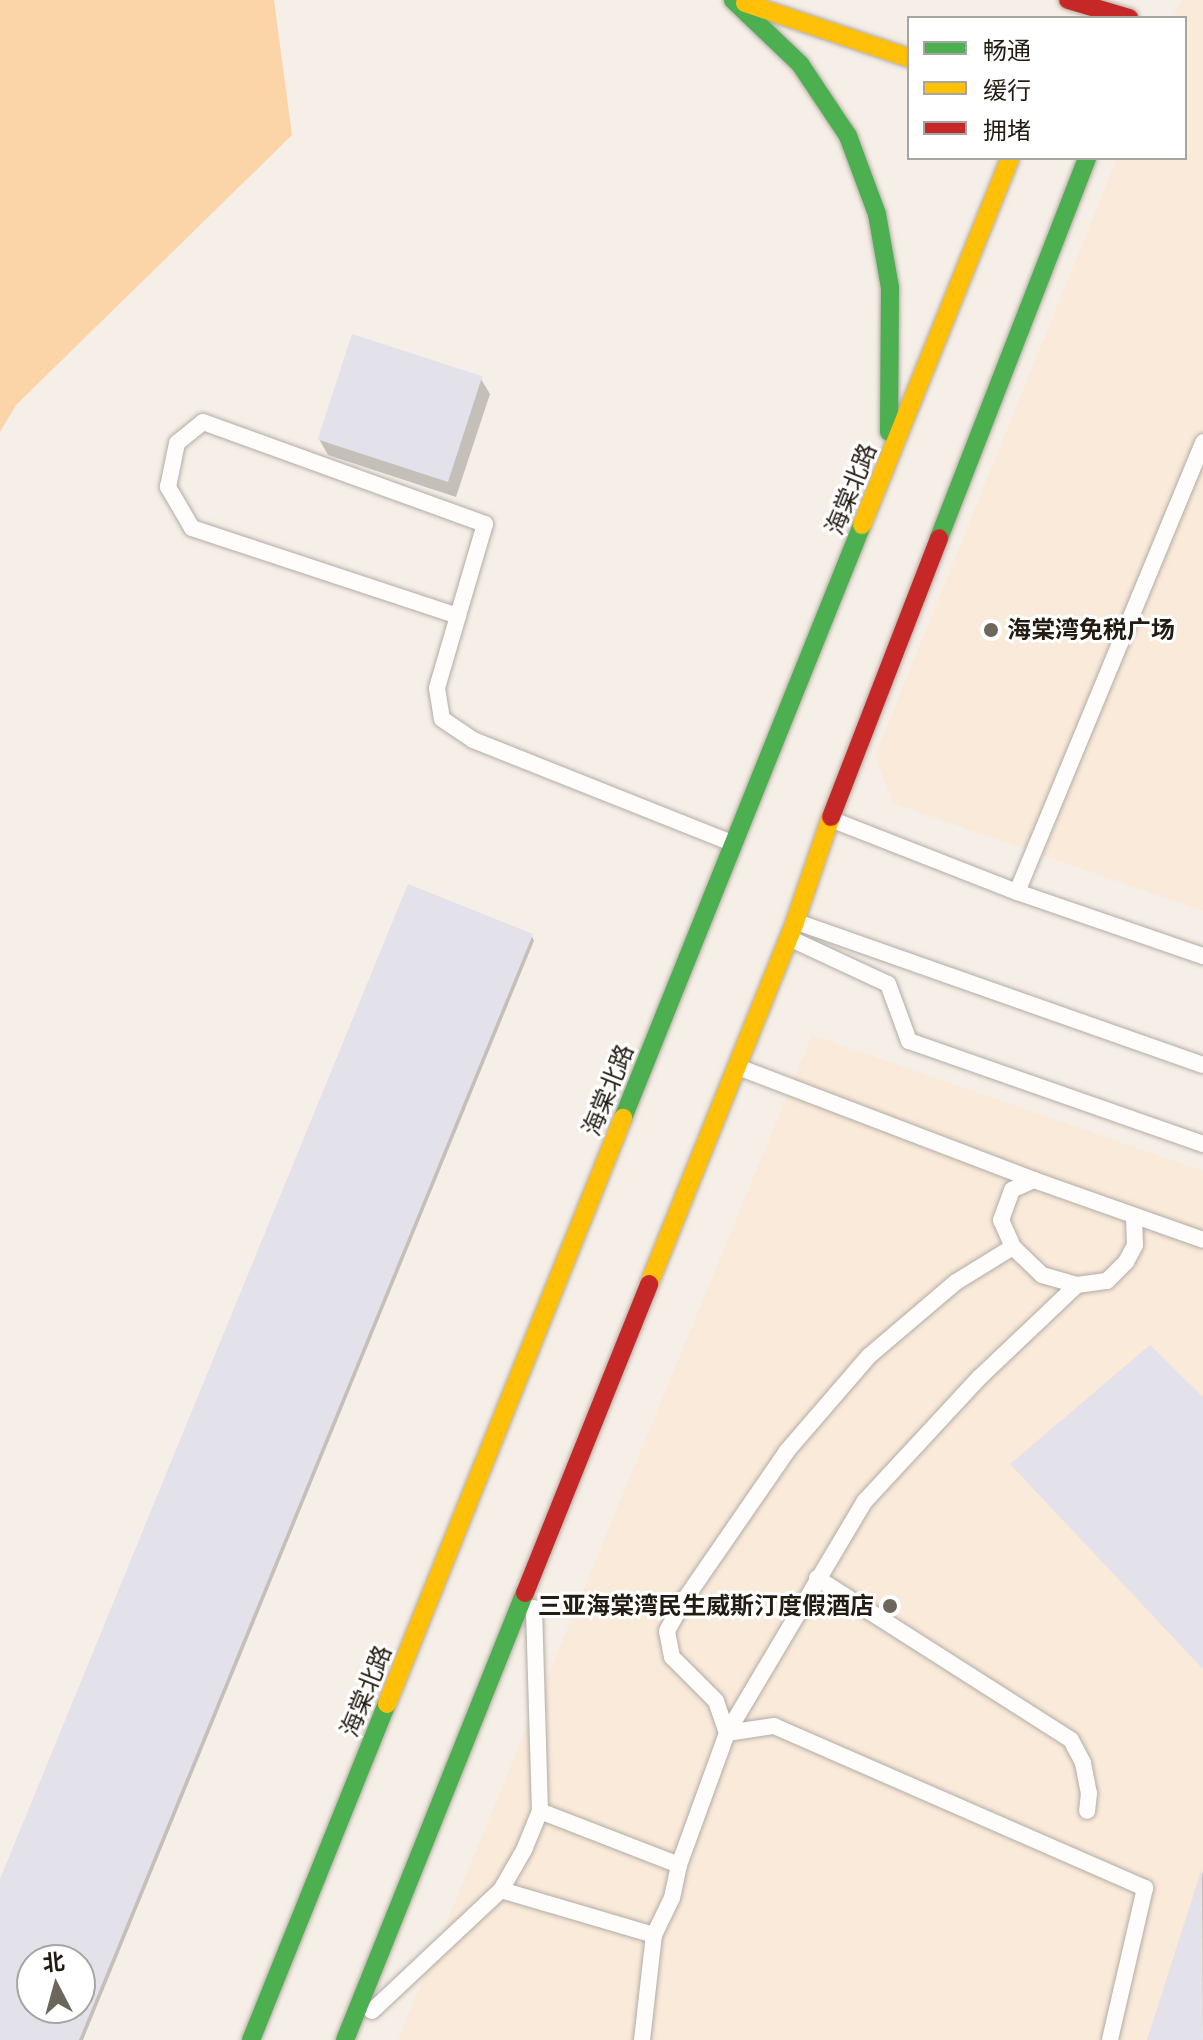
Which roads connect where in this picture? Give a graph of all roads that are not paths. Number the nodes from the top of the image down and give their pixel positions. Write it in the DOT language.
graph roads {
  1 [pos="734,0"];
  2 [pos="1070,5"];
  3 [pos="1120,16"];
  4 [pos="907,57"];
  5 [pos="1009,160"];
  6 [pos="1086,160"];
  7 [pos="1203,442"];
  8 [pos="888,460"];
  9 [pos="458,616"];
  10 [pos="830,819"];
  11 [pos="733,844"];
  12 [pos="1017,892"];
  13 [pos="792,930"];
  14 [pos="1203,956"];
  15 [pos="1203,1065"];
  16 [pos="736,1066"];
  17 [pos="1203,1144"];
  18 [pos="1034,1180"];
  19 [pos="1134,1216"];
  20 [pos="1203,1240"];
  21 [pos="1013,1247"];
  22 [pos="1077,1285"];
  23 [pos="533,1573"];
  24 [pos="817,1578"];
  25 [pos="727,1733"];
  26 [pos="540,1811"];
  27 [pos="1087,1811"];
  28 [pos="679,1865"];
  29 [pos="501,1890"];
  30 [pos="654,1935"];
  31 [pos="346,2037"];
  32 [pos="251,2040"];
  33 [pos="642,2040"];
  34 [pos="1110,2040"];
  1 -- 4 [label="main road"];
  1 -- 8 [label="main road"];
  2 -- 3 [label="main road"];
  5 -- 8 [label="main road, 海棠北路"];
  6 -- 10 [label="main road"];
  7 -- 12 [label="lane"];
  8 -- 11 [label="main road, 海棠北路"];
  9 -- 9 [label="lane"];
  9 -- 11 [label="lane"];
  10 -- 12 [label="lane"];
  10 -- 13 [label="main road"];
  11 -- 32 [label="main road, 海棠北路"];
  12 -- 14 [label="lane"];
  13 -- 15 [label="lane"];
  13 -- 16 [label="main road"];
  13 -- 17 [label="lane"];
  16 -- 18 [label="lane"];
  16 -- 23 [label="main road"];
  18 -- 19 [label="lane"];
  18 -- 21 [label="lane"];
  19 -- 20 [label="lane"];
  19 -- 22 [label="lane"];
  21 -- 22 [label="lane"];
  21 -- 25 [label="lane"];
  22 -- 24 [label="lane"];
  23 -- 26 [label="lane"];
  23 -- 31 [label="main road"];
  24 -- 25 [label="lane"];
  24 -- 27 [label="lane"];
  25 -- 28 [label="lane"];
  25 -- 34 [label="lane"];
  26 -- 28 [label="lane"];
  26 -- 29 [label="lane"];
  28 -- 30 [label="lane"];
  29 -- 30 [label="lane"];
  29 -- 31 [label="lane"];
  30 -- 33 [label="lane"];
}
